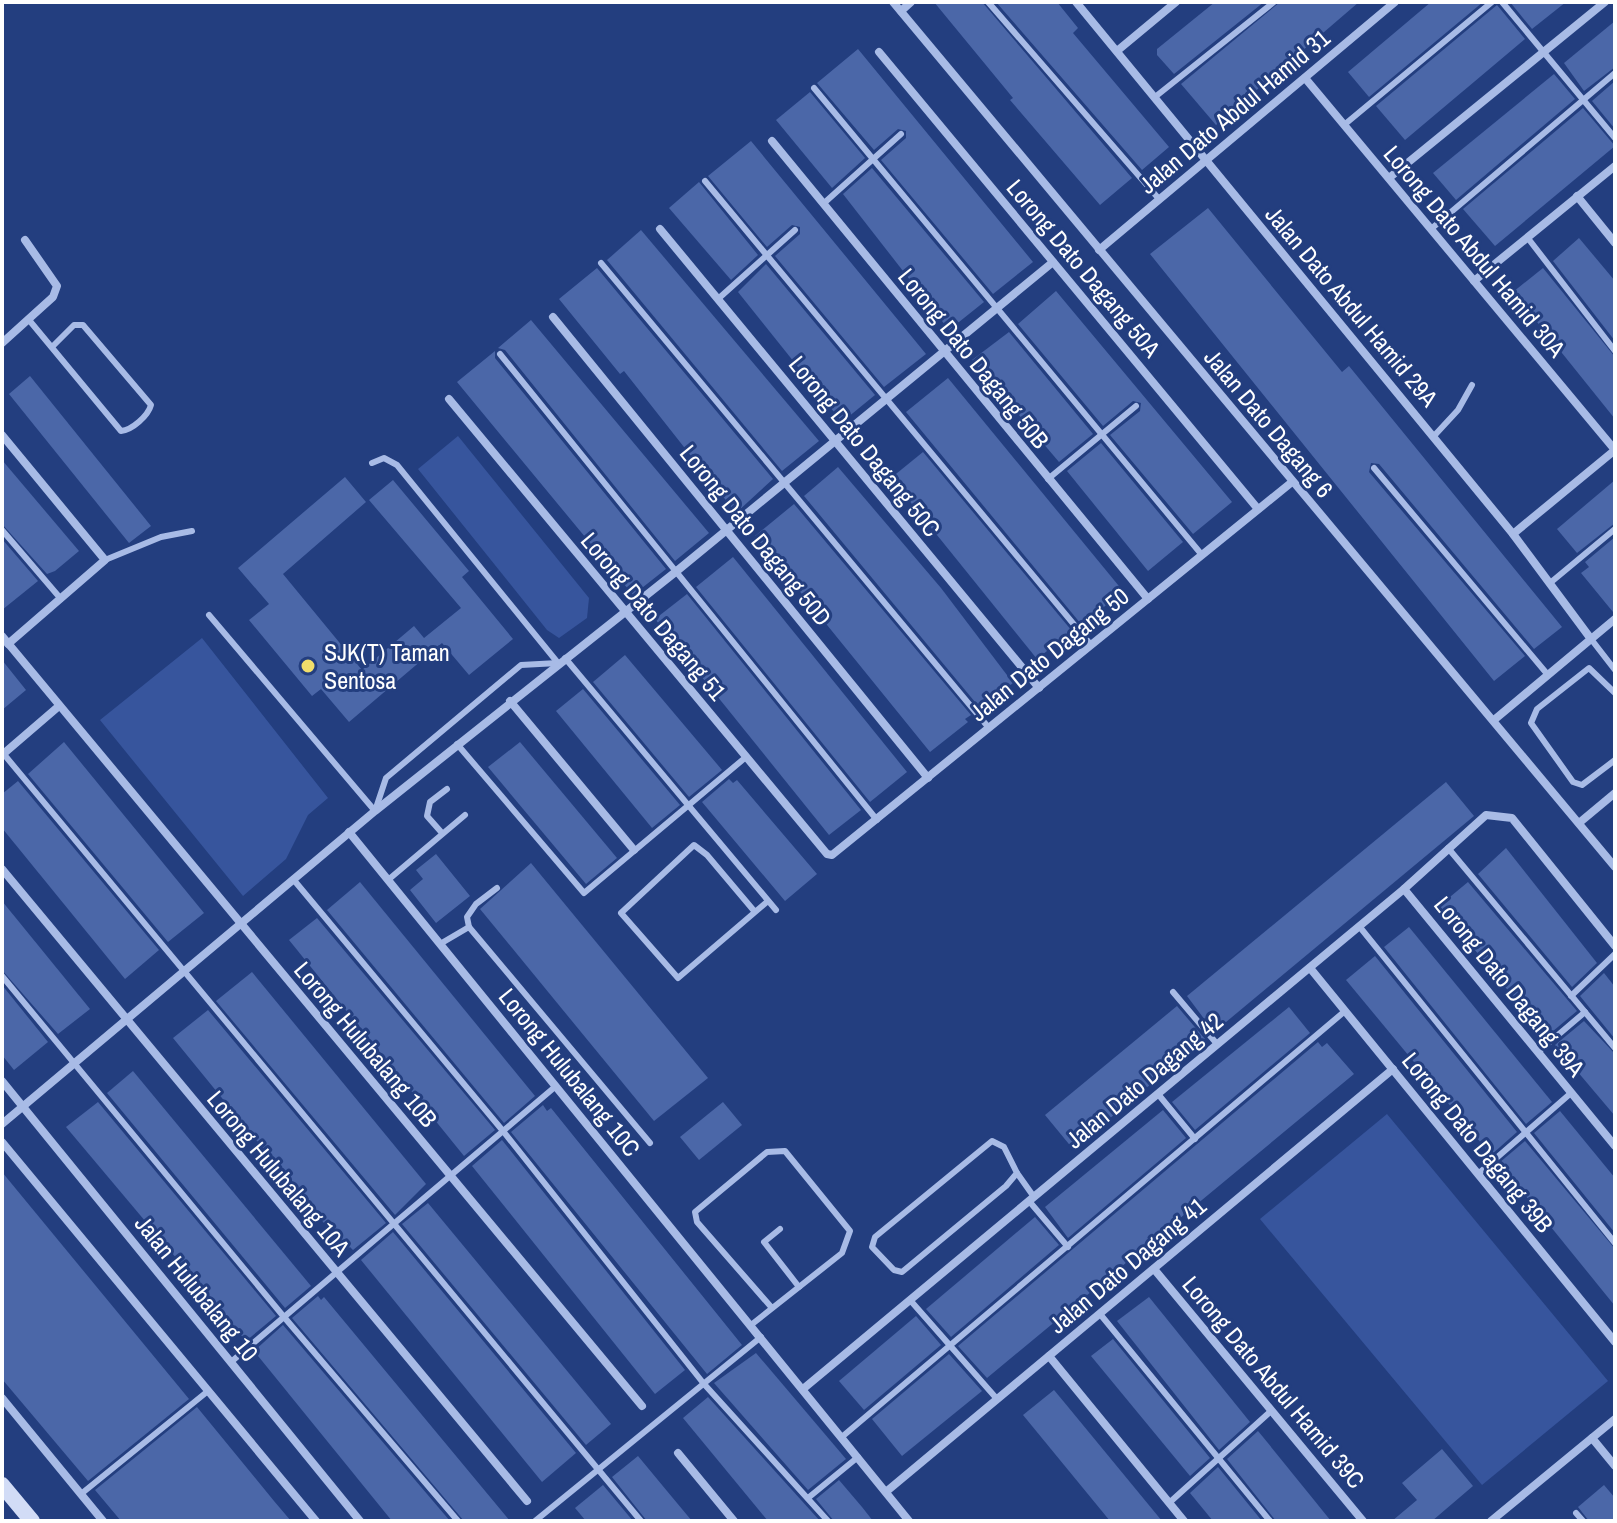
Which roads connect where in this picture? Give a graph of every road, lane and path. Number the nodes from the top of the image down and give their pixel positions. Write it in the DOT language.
graph roads {
  1 [pos="893,2"];
  2 [pos="911,2"];
  3 [pos="988,2"];
  4 [pos="1076,2"];
  5 [pos="1176,2"];
  6 [pos="1274,2"];
  7 [pos="1395,2"];
  8 [pos="1492,2"];
  9 [pos="1502,2"];
  10 [pos="1605,2"];
  11 [pos="1164,6"];
  12 [pos="901,11"];
  13 [pos="1117,51"];
  14 [pos="879,52"];
  15 [pos="1544,52"];
  16 [pos="1615,73"];
  17 [pos="1305,78"];
  18 [pos="814,88"];
  19 [pos="1155,97"];
  20 [pos="1583,99"];
  21 [pos="1344,125"];
  22 [pos="901,134"];
  23 [pos="1615,138"];
  24 [pos="772,141"];
  25 [pos="873,159"];
  26 [pos="1206,160"];
  27 [pos="1615,166"];
  28 [pos="1389,178"];
  29 [pos="705,181"];
  30 [pos="1577,196"];
  31 [pos="1159,199"];
  32 [pos="823,204"];
  33 [pos="660,229"];
  34 [pos="1431,229"];
  35 [pos="795,230"];
  36 [pos="1527,237"];
  37 [pos="25,240"];
  38 [pos="1615,243"];
  39 [pos="1099,250"];
  40 [pos="767,254"];
  41 [pos="1053,262"];
  42 [pos="601,263"];
  43 [pos="1474,281"];
  44 [pos="718,299"];
  45 [pos="996,309"];
  46 [pos="553,317"];
  47 [pos="29,320"];
  48 [pos="2,343"];
  49 [pos="52,347"];
  50 [pos="1615,351"];
  51 [pos="942,353"];
  52 [pos="500,354"];
  53 [pos="1472,385"];
  54 [pos="888,397"];
  55 [pos="449,399"];
  56 [pos="1136,406"];
  57 [pos="2,435"];
  58 [pos="1101,435"];
  59 [pos="1434,436"];
  60 [pos="835,441"];
  61 [pos="1615,450"];
  62 [pos="372,463"];
  63 [pos="1374,468"];
  64 [pos="1048,479"];
  65 [pos="1292,482"];
  66 [pos="784,483"];
  67 [pos="1258,509"];
  68 [pos="1615,529"];
  69 [pos="2,530"];
  70 [pos="727,530"];
  71 [pos="192,531"];
  72 [pos="1513,534"];
  73 [pos="1202,555"];
  74 [pos="105,560"];
  75 [pos="678,570"];
  76 [pos="1550,583"];
  77 [pos="61,599"];
  78 [pos="1148,599"];
  79 [pos="624,612"];
  80 [pos="209,615"];
  81 [pos="1615,619"];
  82 [pos="1591,639"];
  83 [pos="5,640"];
  84 [pos="1091,645"];
  85 [pos="562,660"];
  86 [pos="1615,670"];
  87 [pos="1548,675"];
  88 [pos="1039,688"];
  89 [pos="1615,693"];
  90 [pos="510,701"];
  91 [pos="59,706"];
  92 [pos="1494,720"];
  93 [pos="989,728"];
  94 [pos="457,744"];
  95 [pos="2,753"];
  96 [pos="746,757"];
  97 [pos="1615,760"];
  98 [pos="928,778"];
  99 [pos="447,789"];
  100 [pos="1615,793"];
  101 [pos="687,805"];
  102 [pos="375,811"];
  103 [pos="465,815"];
  104 [pos="877,820"];
  105 [pos="1579,823"];
  106 [pos="349,832"];
  107 [pos="442,833"];
  108 [pos="1448,848"];
  109 [pos="634,850"];
  110 [pos="832,855"];
  111 [pos="1615,867"];
  112 [pos="2,869"];
  113 [pos="293,879"];
  114 [pos="388,880"];
  115 [pos="497,888"];
  116 [pos="1404,889"];
  117 [pos="768,901"];
  118 [pos="776,910"];
  119 [pos="755,912"];
  120 [pos="240,924"];
  121 [pos="1359,926"];
  122 [pos="469,927"];
  123 [pos="440,944"];
  124 [pos="1615,946"];
  125 [pos="1615,954"];
  126 [pos="1310,968"];
  127 [pos="183,971"];
  128 [pos="2,976"];
  129 [pos="1173,992"];
  130 [pos="1571,996"];
  131 [pos="1345,1011"];
  132 [pos="1585,1012"];
  133 [pos="125,1019"];
  134 [pos="1217,1044"];
  135 [pos="1615,1048"];
  136 [pos="1538,1052"];
  137 [pos="73,1063"];
  138 [pos="1393,1069"];
  139 [pos="2,1081"];
  140 [pos="556,1086"];
  141 [pos="1571,1093"];
  142 [pos="1158,1094"];
  143 [pos="23,1106"];
  144 [pos="2,1124"];
  145 [pos="503,1131"];
  146 [pos="1526,1133"];
  147 [pos="1195,1139"];
  148 [pos="2,1142"];
  149 [pos="650,1143"];
  150 [pos="1615,1146"];
  151 [pos="1017,1173"];
  152 [pos="1478,1174"];
  153 [pos="450,1176"];
  154 [pos="1032,1199"];
  155 [pos="392,1225"];
  156 [pos="780,1229"];
  157 [pos="1615,1243"];
  158 [pos="1068,1247"];
  159 [pos="1154,1269"];
  160 [pos="336,1272"];
  161 [pos="799,1287"];
  162 [pos="910,1300"];
  163 [pos="772,1308"];
  164 [pos="1100,1314"];
  165 [pos="284,1317"];
  166 [pos="751,1325"];
  167 [pos="761,1337"];
  168 [pos="1615,1342"];
  169 [pos="952,1347"];
  170 [pos="1049,1356"];
  171 [pos="231,1362"];
  172 [pos="704,1384"];
  173 [pos="803,1389"];
  174 [pos="208,1391"];
  175 [pos="2,1398"];
  176 [pos="997,1399"];
  177 [pos="642,1406"];
  178 [pos="1271,1411"];
  179 [pos="1615,1419"];
  180 [pos="843,1436"];
  181 [pos="1592,1438"];
  182 [pos="678,1453"];
  183 [pos="859,1457"];
  184 [pos="1219,1457"];
  185 [pos="1615,1466"];
  186 [pos="598,1470"];
  187 [pos="2,1485"];
  188 [pos="887,1491"];
  189 [pos="81,1494"];
  190 [pos="808,1498"];
  191 [pos="527,1501"];
  192 [pos="1169,1503"];
  193 [pos="1576,1513"];
  194 [pos="32,1521"];
  195 [pos="103,1521"];
  196 [pos="316,1521"];
  197 [pos="360,1521"];
  198 [pos="458,1521"];
  199 [pos="535,1521"];
  200 [pos="641,1521"];
  201 [pos="734,1521"];
  202 [pos="828,1521"];
  203 [pos="909,1521"];
  204 [pos="1184,1521"];
  205 [pos="1270,1521"];
  206 [pos="1363,1521"];
  207 [pos="1491,1521"];
  208 [pos="1583,1521"];
  1 -- 12 [label="street, Jalan Dato Dagang 6"];
  2 -- 12 [label="street"];
  3 -- 31 [label="lane"];
  4 -- 13 [label="street, Jalan Dato Abdul Hamid 29A"];
  5 -- 11 [label="street"];
  6 -- 19 [label="lane"];
  7 -- 17 [label="street, Jalan Dato Abdul Hamid 31"];
  8 -- 21 [label="lane"];
  9 -- 15 [label="lane"];
  10 -- 15 [label="street"];
  11 -- 13 [label="street"];
  12 -- 39 [label="street, Jalan Dato Dagang 6"];
  13 -- 19 [label="street, Jalan Dato Abdul Hamid 29A"];
  14 -- 41 [label="street, Lorong Dato Dagang 50A"];
  15 -- 20 [label="lane"];
  15 -- 28 [label="street"];
  16 -- 20 [label="lane"];
  17 -- 21 [label="street, Lorong Dato Abdul Hamid 30A"];
  17 -- 26 [label="street, Jalan Dato Abdul Hamid 31"];
  18 -- 25 [label="lane"];
  19 -- 26 [label="street, Jalan Dato Abdul Hamid 29A"];
  20 -- 23 [label="lane"];
  20 -- 34 [label="lane"];
  21 -- 28 [label="street, Lorong Dato Abdul Hamid 30A"];
  22 -- 25 [label="lane"];
  24 -- 32 [label="street, Lorong Dato Dagang 50B"];
  25 -- 32 [label="lane"];
  25 -- 45 [label="lane"];
  26 -- 31 [label="street, Jalan Dato Abdul Hamid 31"];
  26 -- 59 [label="street, Jalan Dato Abdul Hamid 29A"];
  27 -- 30 [label="street"];
  28 -- 34 [label="street, Lorong Dato Abdul Hamid 30A"];
  29 -- 40 [label="lane"];
  30 -- 36 [label="street"];
  30 -- 38 [label="street"];
  31 -- 39 [label="street, Jalan Dato Abdul Hamid 31"];
  32 -- 51 [label="street, Lorong Dato Dagang 50B"];
  33 -- 44 [label="street, Lorong Dato Dagang 50C"];
  34 -- 43 [label="street, Lorong Dato Abdul Hamid 30A"];
  35 -- 40 [label="lane"];
  36 -- 43 [label="street"];
  36 -- 50 [label="lane"];
  37 -- 47 [label="street"];
  39 -- 65 [label="street, Jalan Dato Dagang 6"];
  40 -- 44 [label="lane"];
  40 -- 54 [label="lane"];
  41 -- 45 [label="street"];
  41 -- 67 [label="street, Lorong Dato Dagang 50A"];
  42 -- 66 [label="lane"];
  43 -- 61 [label="street, Lorong Dato Abdul Hamid 30A"];
  44 -- 60 [label="street, Lorong Dato Dagang 50C"];
  45 -- 51 [label="street"];
  45 -- 58 [label="lane"];
  46 -- 70 [label="street, Lorong Dato Dagang 50D"];
  47 -- 48 [label="street"];
  47 -- 49 [label="lane"];
  49 -- 49 [label="lane"];
  51 -- 54 [label="street"];
  51 -- 64 [label="street, Lorong Dato Dagang 50B"];
  52 -- 75 [label="lane"];
  53 -- 59 [label="lane"];
  54 -- 60 [label="street"];
  54 -- 84 [label="lane"];
  55 -- 79 [label="street, Lorong Dato Dagang 51"];
  56 -- 58 [label="lane"];
  57 -- 74 [label="street"];
  58 -- 64 [label="lane"];
  58 -- 73 [label="lane"];
  59 -- 72 [label="street, Jalan Dato Abdul Hamid 29A"];
  60 -- 66 [label="street"];
  60 -- 88 [label="street, Lorong Dato Dagang 50C"];
  61 -- 72 [label="street"];
  62 -- 85 [label="lane"];
  63 -- 87 [label="lane"];
  64 -- 78 [label="street, Lorong Dato Dagang 50B"];
  65 -- 67 [label="street, Jalan Dato Dagang 50"];
  65 -- 92 [label="street, Jalan Dato Dagang 6"];
  66 -- 70 [label="street"];
  66 -- 93 [label="lane"];
  67 -- 73 [label="street, Jalan Dato Dagang 50"];
  68 -- 76 [label="lane"];
  69 -- 77 [label="lane"];
  70 -- 75 [label="street"];
  70 -- 98 [label="street, Lorong Dato Dagang 50D"];
  71 -- 74 [label="lane"];
  72 -- 76 [label="street, Jalan Dato Abdul Hamid 29A"];
  73 -- 78 [label="street, Jalan Dato Dagang 50"];
  74 -- 77 [label="street"];
  75 -- 79 [label="street"];
  75 -- 104 [label="lane"];
  76 -- 82 [label="street, Jalan Dato Abdul Hamid 29A"];
  77 -- 83 [label="street"];
  78 -- 84 [label="street, Jalan Dato Dagang 50"];
  79 -- 85 [label="street"];
  79 -- 96 [label="street, Lorong Dato Dagang 51"];
  80 -- 102 [label="lane"];
  81 -- 82 [label="street"];
  82 -- 86 [label="lane"];
  82 -- 87 [label="street"];
  83 -- 91 [label="street, Lorong Hulubalang 10B"];
  84 -- 88 [label="street, Jalan Dato Dagang 50"];
  85 -- 90 [label="street"];
  85 -- 101 [label="lane"];
  85 -- 102 [label="lane"];
  87 -- 92 [label="street"];
  88 -- 93 [label="street, Jalan Dato Dagang 50"];
  89 -- 97 [label="lane"];
  90 -- 94 [label="street"];
  90 -- 109 [label="street"];
  91 -- 95 [label="street"];
  91 -- 120 [label="street, Lorong Hulubalang 10B"];
  92 -- 105 [label="street, Jalan Dato Dagang 6"];
  93 -- 98 [label="street, Jalan Dato Dagang 50"];
  94 -- 102 [label="street"];
  94 -- 109 [label="lane"];
  95 -- 127 [label="lane"];
  96 -- 101 [label="lane"];
  96 -- 110 [label="street, Lorong Dato Dagang 51"];
  98 -- 104 [label="street, Jalan Dato Dagang 50"];
  99 -- 107 [label="lane"];
  100 -- 105 [label="street"];
  101 -- 109 [label="lane"];
  101 -- 117 [label="lane"];
  102 -- 106 [label="street"];
  103 -- 107 [label="lane"];
  104 -- 110 [label="street, Jalan Dato Dagang 50"];
  105 -- 111 [label="street, Jalan Dato Dagang 6"];
  106 -- 113 [label="street"];
  106 -- 114 [label="street, Lorong Hulubalang 10C"];
  107 -- 114 [label="lane"];
  108 -- 116 [label="street, Jalan Dato Dagang 42"];
  108 -- 124 [label="street, Jalan Dato Dagang 42"];
  108 -- 130 [label="lane"];
  112 -- 133 [label="street, Lorong Hulubalang 10A"];
  113 -- 120 [label="street"];
  113 -- 145 [label="lane"];
  114 -- 123 [label="street, Lorong Hulubalang 10C"];
  115 -- 122 [label="lane"];
  116 -- 121 [label="street, Jalan Dato Dagang 42"];
  116 -- 136 [label="street, Lorong Dato Dagang 39A"];
  117 -- 118 [label="lane"];
  117 -- 119 [label="lane"];
  119 -- 119 [label="lane"];
  120 -- 127 [label="street"];
  120 -- 153 [label="street, Lorong Hulubalang 10B"];
  121 -- 126 [label="street, Jalan Dato Dagang 42"];
  121 -- 146 [label="lane"];
  122 -- 123 [label="lane"];
  122 -- 149 [label="lane"];
  123 -- 140 [label="street, Lorong Hulubalang 10C"];
  125 -- 130 [label="lane"];
  126 -- 131 [label="street, Lorong Dato Dagang 39B"];
  126 -- 134 [label="street, Jalan Dato Dagang 42"];
  127 -- 133 [label="street"];
  127 -- 155 [label="lane"];
  128 -- 137 [label="lane"];
  129 -- 134 [label="lane"];
  130 -- 132 [label="lane"];
  131 -- 138 [label="street, Lorong Dato Dagang 39B"];
  131 -- 147 [label="lane"];
  132 -- 135 [label="lane"];
  132 -- 136 [label="lane"];
  133 -- 137 [label="street"];
  133 -- 160 [label="street, Lorong Hulubalang 10A"];
  134 -- 142 [label="street, Jalan Dato Dagang 42"];
  136 -- 141 [label="street, Lorong Dato Dagang 39A"];
  137 -- 143 [label="street"];
  137 -- 165 [label="lane"];
  138 -- 152 [label="street, Lorong Dato Dagang 39B"];
  138 -- 159 [label="street, Jalan Dato Dagang 41"];
  139 -- 143 [label="street, Jalan Hulubalang 10"];
  140 -- 145 [label="lane"];
  140 -- 166 [label="street, Lorong Hulubalang 10C"];
  141 -- 146 [label="lane"];
  141 -- 150 [label="street, Lorong Dato Dagang 39A"];
  142 -- 147 [label="lane"];
  142 -- 154 [label="street, Jalan Dato Dagang 42"];
  143 -- 144 [label="street"];
  143 -- 171 [label="street, Jalan Hulubalang 10"];
  145 -- 153 [label="lane"];
  145 -- 172 [label="lane"];
  146 -- 152 [label="lane"];
  146 -- 157 [label="lane"];
  147 -- 158 [label="lane"];
  148 -- 174 [label="street"];
  151 -- 151 [label="lane"];
  151 -- 154 [label="lane"];
  152 -- 168 [label="street, Lorong Dato Dagang 39B"];
  153 -- 155 [label="lane"];
  153 -- 177 [label="street, Lorong Hulubalang 10B"];
  154 -- 158 [label="lane"];
  154 -- 162 [label="street, Jalan Dato Dagang 42"];
  155 -- 160 [label="lane"];
  155 -- 186 [label="lane"];
  156 -- 161 [label="lane"];
  158 -- 169 [label="lane"];
  159 -- 164 [label="street, Jalan Dato Dagang 41"];
  159 -- 178 [label="street, Lorong Dato Abdul Hamid 39C"];
  160 -- 165 [label="lane"];
  160 -- 191 [label="street, Lorong Hulubalang 10A"];
  161 -- 163 [label="lane"];
  161 -- 163 [label="lane"];
  162 -- 169 [label="lane"];
  162 -- 173 [label="street, Jalan Dato Dagang 42"];
  163 -- 166 [label="lane"];
  164 -- 170 [label="street, Jalan Dato Dagang 41"];
  164 -- 184 [label="lane"];
  165 -- 171 [label="lane"];
  165 -- 198 [label="lane"];
  166 -- 167 [label="street, Lorong Hulubalang 10C"];
  167 -- 172 [label="lane"];
  167 -- 173 [label="street, Lorong Hulubalang 10C"];
  169 -- 176 [label="lane"];
  169 -- 180 [label="lane"];
  170 -- 176 [label="street, Jalan Dato Dagang 41"];
  170 -- 192 [label="street"];
  171 -- 197 [label="street, Jalan Hulubalang 10"];
  172 -- 186 [label="lane"];
  172 -- 190 [label="lane"];
  173 -- 180 [label="street, Lorong Hulubalang 10C"];
  174 -- 189 [label="lane"];
  174 -- 196 [label="street"];
  175 -- 189 [label="street"];
  176 -- 188 [label="street, Jalan Dato Dagang 41"];
  178 -- 184 [label="lane"];
  178 -- 206 [label="street, Lorong Dato Abdul Hamid 39C"];
  179 -- 181 [label="street"];
  180 -- 183 [label="street, Lorong Hulubalang 10C"];
  181 -- 185 [label="street"];
  181 -- 207 [label="street"];
  182 -- 201 [label="street"];
  183 -- 188 [label="street, Lorong Hulubalang 10C"];
  183 -- 190 [label="lane"];
  184 -- 192 [label="lane"];
  184 -- 205 [label="lane"];
  186 -- 199 [label="lane"];
  186 -- 200 [label="lane"];
  187 -- 194 [label="street"];
  188 -- 203 [label="street, Lorong Hulubalang 10C"];
  189 -- 195 [label="street"];
  190 -- 202 [label="lane"];
  192 -- 204 [label="street"];
  193 -- 208 [label="lane"];
}
